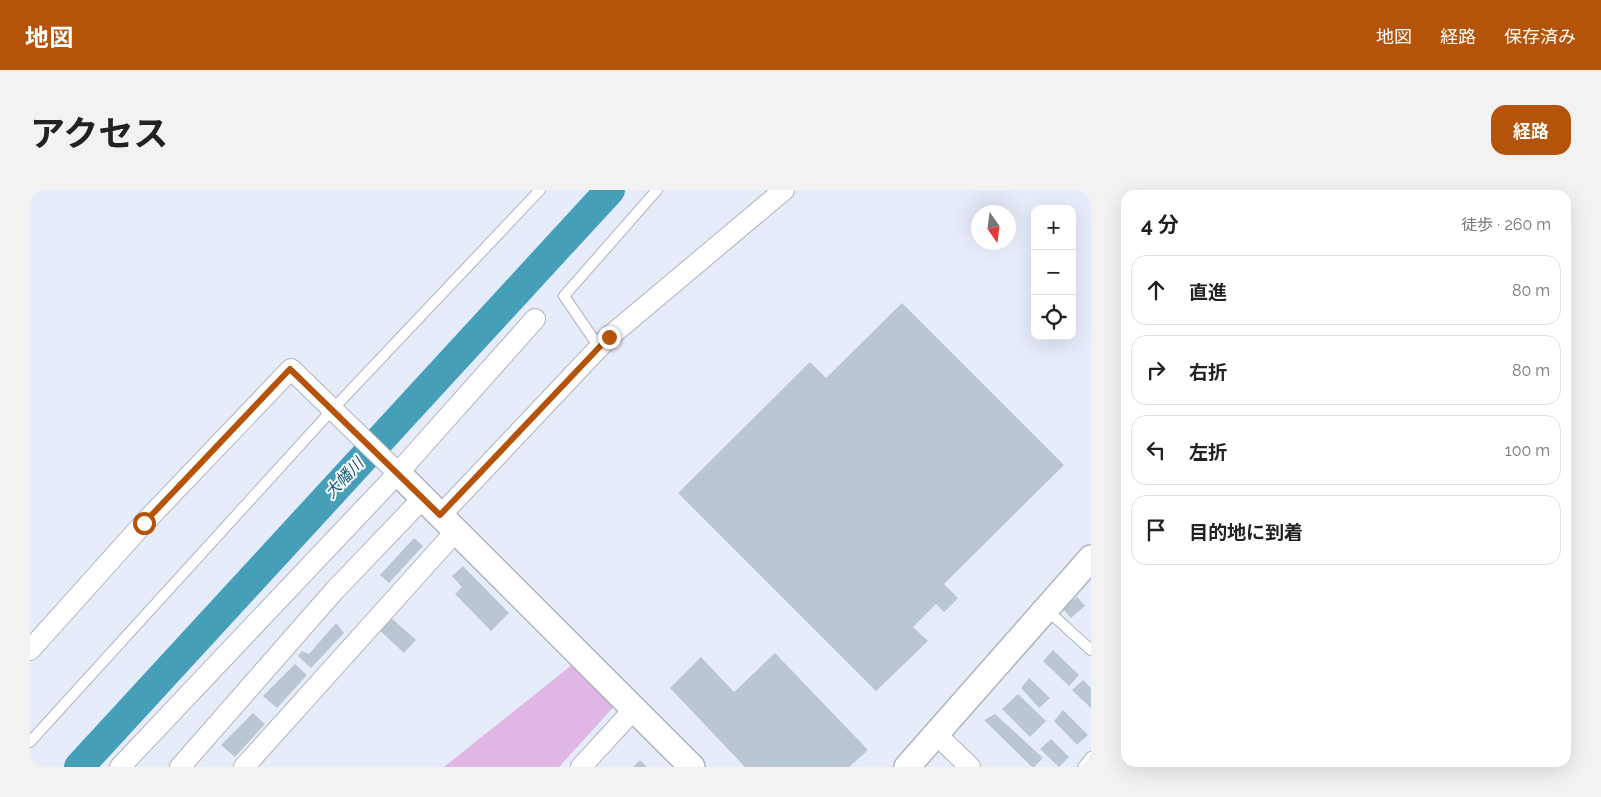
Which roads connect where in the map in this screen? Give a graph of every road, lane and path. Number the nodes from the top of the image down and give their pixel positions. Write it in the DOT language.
graph roads {
  1 [pos="540,190"];
  2 [pos="657,190"];
  3 [pos="784,190"];
  4 [pos="534,319"];
  5 [pos="599,347"];
  6 [pos="332,410"];
  7 [pos="398,473"];
  8 [pos="440,515"];
  9 [pos="1091,558"];
  10 [pos="1046,609"];
  11 [pos="30,650"];
  12 [pos="1091,650"];
  13 [pos="635,708"];
  14 [pos="936,734"];
  15 [pos="30,742"];
  16 [pos="1091,757"];
  17 [pos="120,767"];
  18 [pos="180,767"];
  19 [pos="244,767"];
  20 [pos="580,767"];
  21 [pos="692,767"];
  22 [pos="907,767"];
  23 [pos="970,767"];
  24 [pos="1083,767"];
  1 -- 6 [label="lane"];
  2 -- 5 [label="lane"];
  3 -- 5 [label="street"];
  4 -- 7 [label="street"];
  5 -- 8 [label="street"];
  6 -- 7 [label="street"];
  6 -- 11 [label="street"];
  6 -- 15 [label="lane"];
  7 -- 8 [label="street"];
  7 -- 17 [label="street"];
  8 -- 13 [label="street"];
  8 -- 18 [label="street"];
  8 -- 19 [label="street"];
  9 -- 10 [label="street"];
  10 -- 12 [label="lane"];
  10 -- 14 [label="street"];
  13 -- 20 [label="street"];
  13 -- 21 [label="street"];
  14 -- 22 [label="street"];
  14 -- 23 [label="street"];
  16 -- 24 [label="lane"];
}
